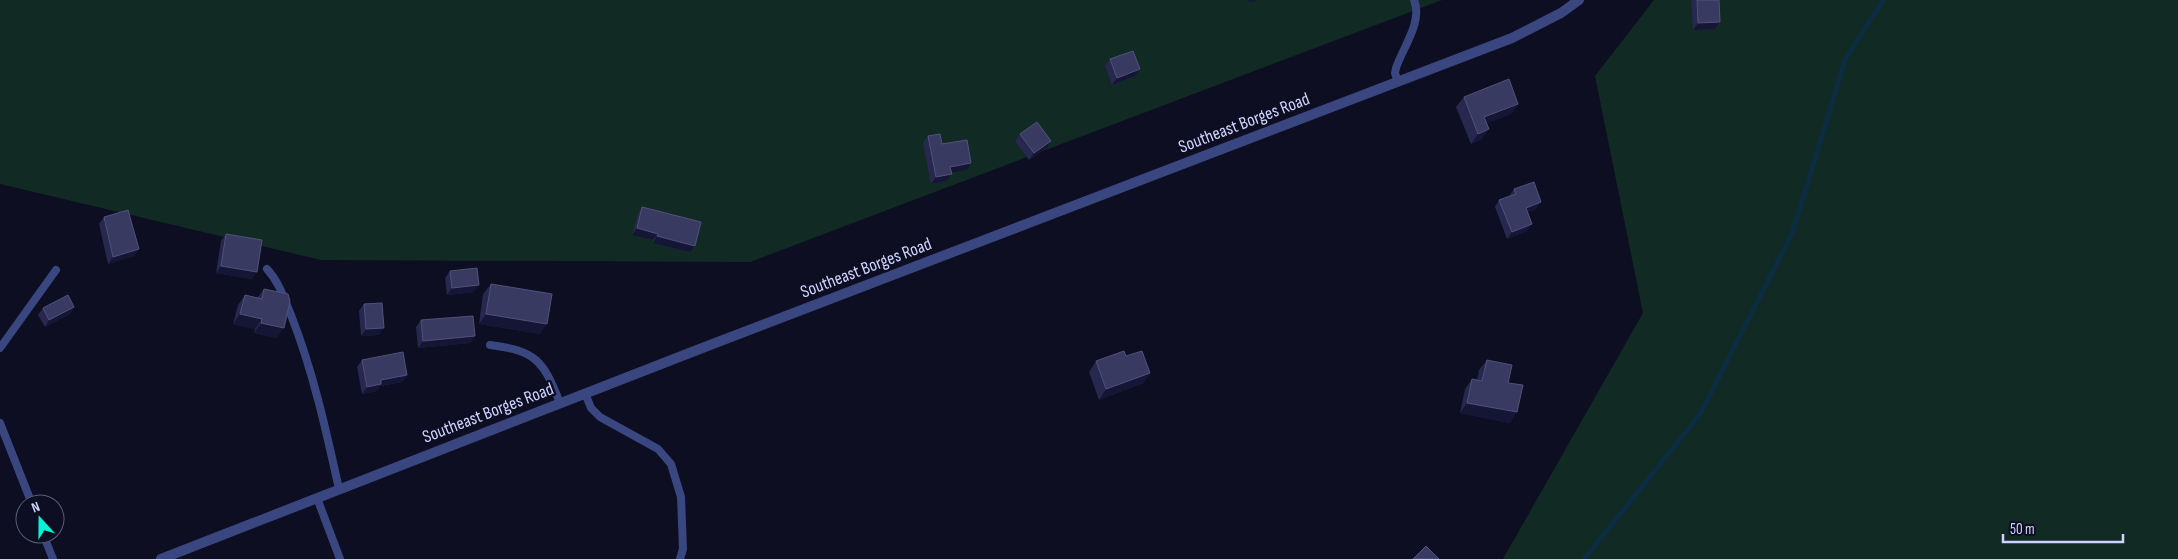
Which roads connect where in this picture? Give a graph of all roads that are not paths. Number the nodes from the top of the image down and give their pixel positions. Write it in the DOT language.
graph roads {
  1 [pos="1414,0"];
  2 [pos="1579,0"];
  3 [pos="1398,82"];
  4 [pos="266,268"];
  5 [pos="56,270"];
  6 [pos="490,345"];
  7 [pos="0,348"];
  8 [pos="585,393"];
  9 [pos="560,403"];
  10 [pos="0,422"];
  11 [pos="339,489"];
  12 [pos="28,494"];
  13 [pos="317,498"];
  14 [pos="47,544"];
  15 [pos="53,559"];
  16 [pos="161,559"];
  17 [pos="340,559"];
  18 [pos="680,559"];
  1 -- 3 [label="lane"];
  2 -- 3 [label="street, Southeast Borges Road"];
  3 -- 8 [label="street, Southeast Borges Road"];
  4 -- 11 [label="lane"];
  5 -- 7 [label="lane"];
  6 -- 9 [label="lane"];
  8 -- 9 [label="street, Southeast Borges Road"];
  8 -- 18 [label="lane"];
  9 -- 11 [label="street, Southeast Borges Road"];
  10 -- 12 [label="lane"];
  11 -- 13 [label="street, Southeast Borges Road"];
  13 -- 16 [label="street, Southeast Borges Road"];
  13 -- 17 [label="lane"];
  14 -- 15 [label="lane"];
}
